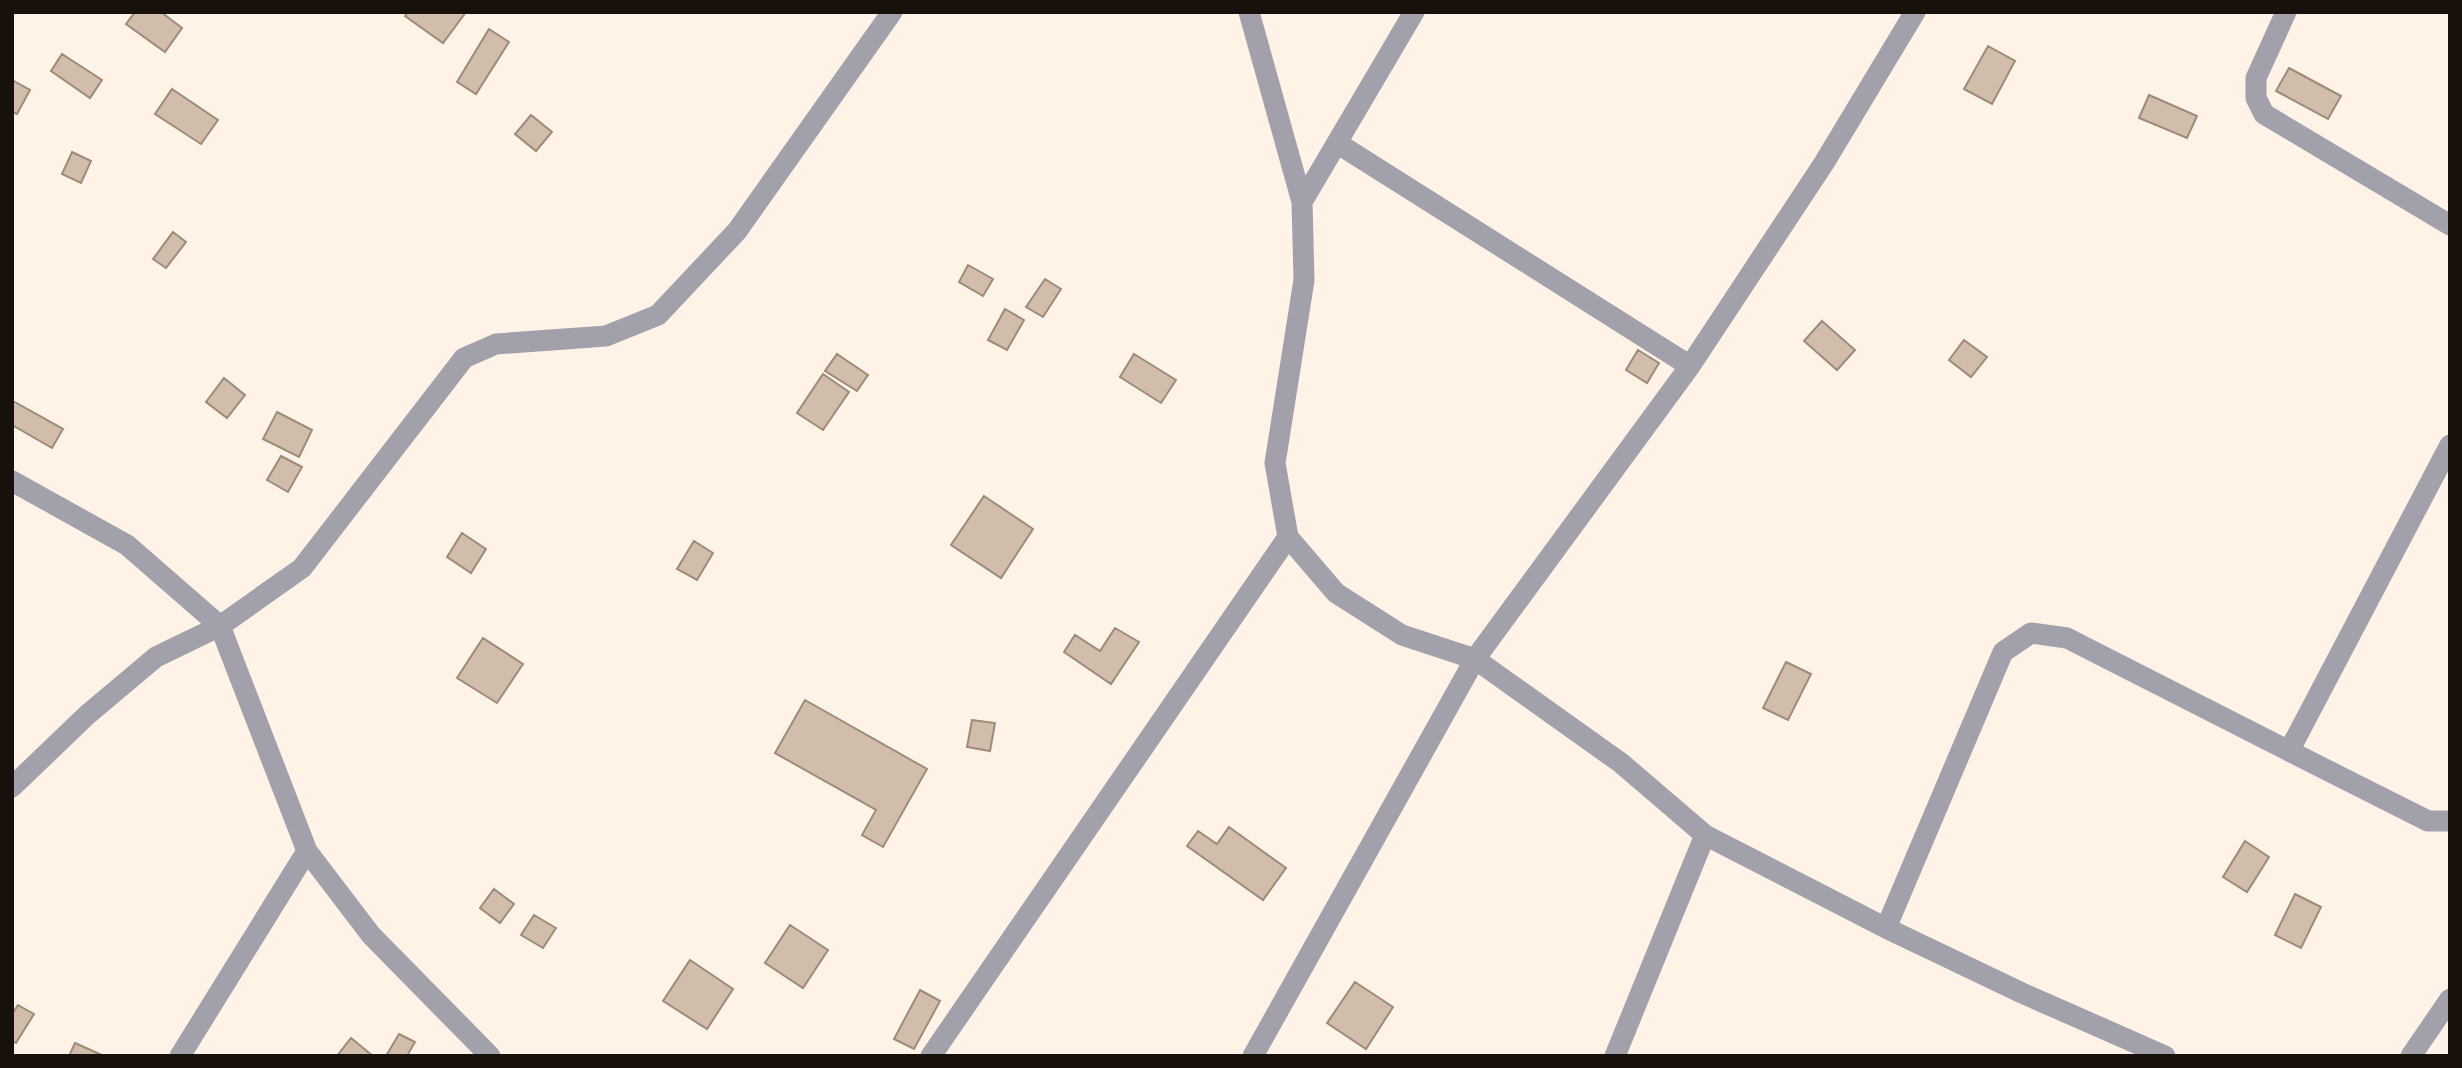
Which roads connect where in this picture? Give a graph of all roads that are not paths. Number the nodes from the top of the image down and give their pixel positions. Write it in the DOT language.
graph roads {
  1 [pos="892,12"];
  2 [pos="1249,12"];
  3 [pos="1414,12"];
  4 [pos="1915,12"];
  5 [pos="2286,12"];
  6 [pos="1337,143"];
  7 [pos="1302,202"];
  8 [pos="2450,225"];
  9 [pos="1690,366"];
  10 [pos="2450,444"];
  11 [pos="12,481"];
  12 [pos="1288,537"];
  13 [pos="220,626"];
  14 [pos="1475,659"];
  15 [pos="2289,751"];
  16 [pos="12,787"];
  17 [pos="2450,821"];
  18 [pos="1706,835"];
  19 [pos="307,851"];
  20 [pos="1886,928"];
  21 [pos="2450,999"];
  22 [pos="180,1056"];
  23 [pos="491,1056"];
  24 [pos="932,1056"];
  25 [pos="1253,1056"];
  26 [pos="1615,1056"];
  27 [pos="2165,1056"];
  28 [pos="2411,1056"];
  1 -- 13 [label="street"];
  2 -- 7 [label="street"];
  3 -- 6 [label="street"];
  4 -- 9 [label="street"];
  5 -- 8 [label="street"];
  6 -- 7 [label="street"];
  6 -- 9 [label="street"];
  7 -- 12 [label="street"];
  9 -- 14 [label="street"];
  10 -- 15 [label="street"];
  11 -- 13 [label="street"];
  12 -- 14 [label="street"];
  12 -- 24 [label="street"];
  13 -- 16 [label="street"];
  13 -- 19 [label="street"];
  14 -- 18 [label="street"];
  14 -- 25 [label="street"];
  15 -- 17 [label="street"];
  15 -- 20 [label="street"];
  18 -- 20 [label="street"];
  18 -- 26 [label="street"];
  19 -- 22 [label="street"];
  19 -- 23 [label="street"];
  20 -- 27 [label="street"];
  21 -- 28 [label="street"];
}
